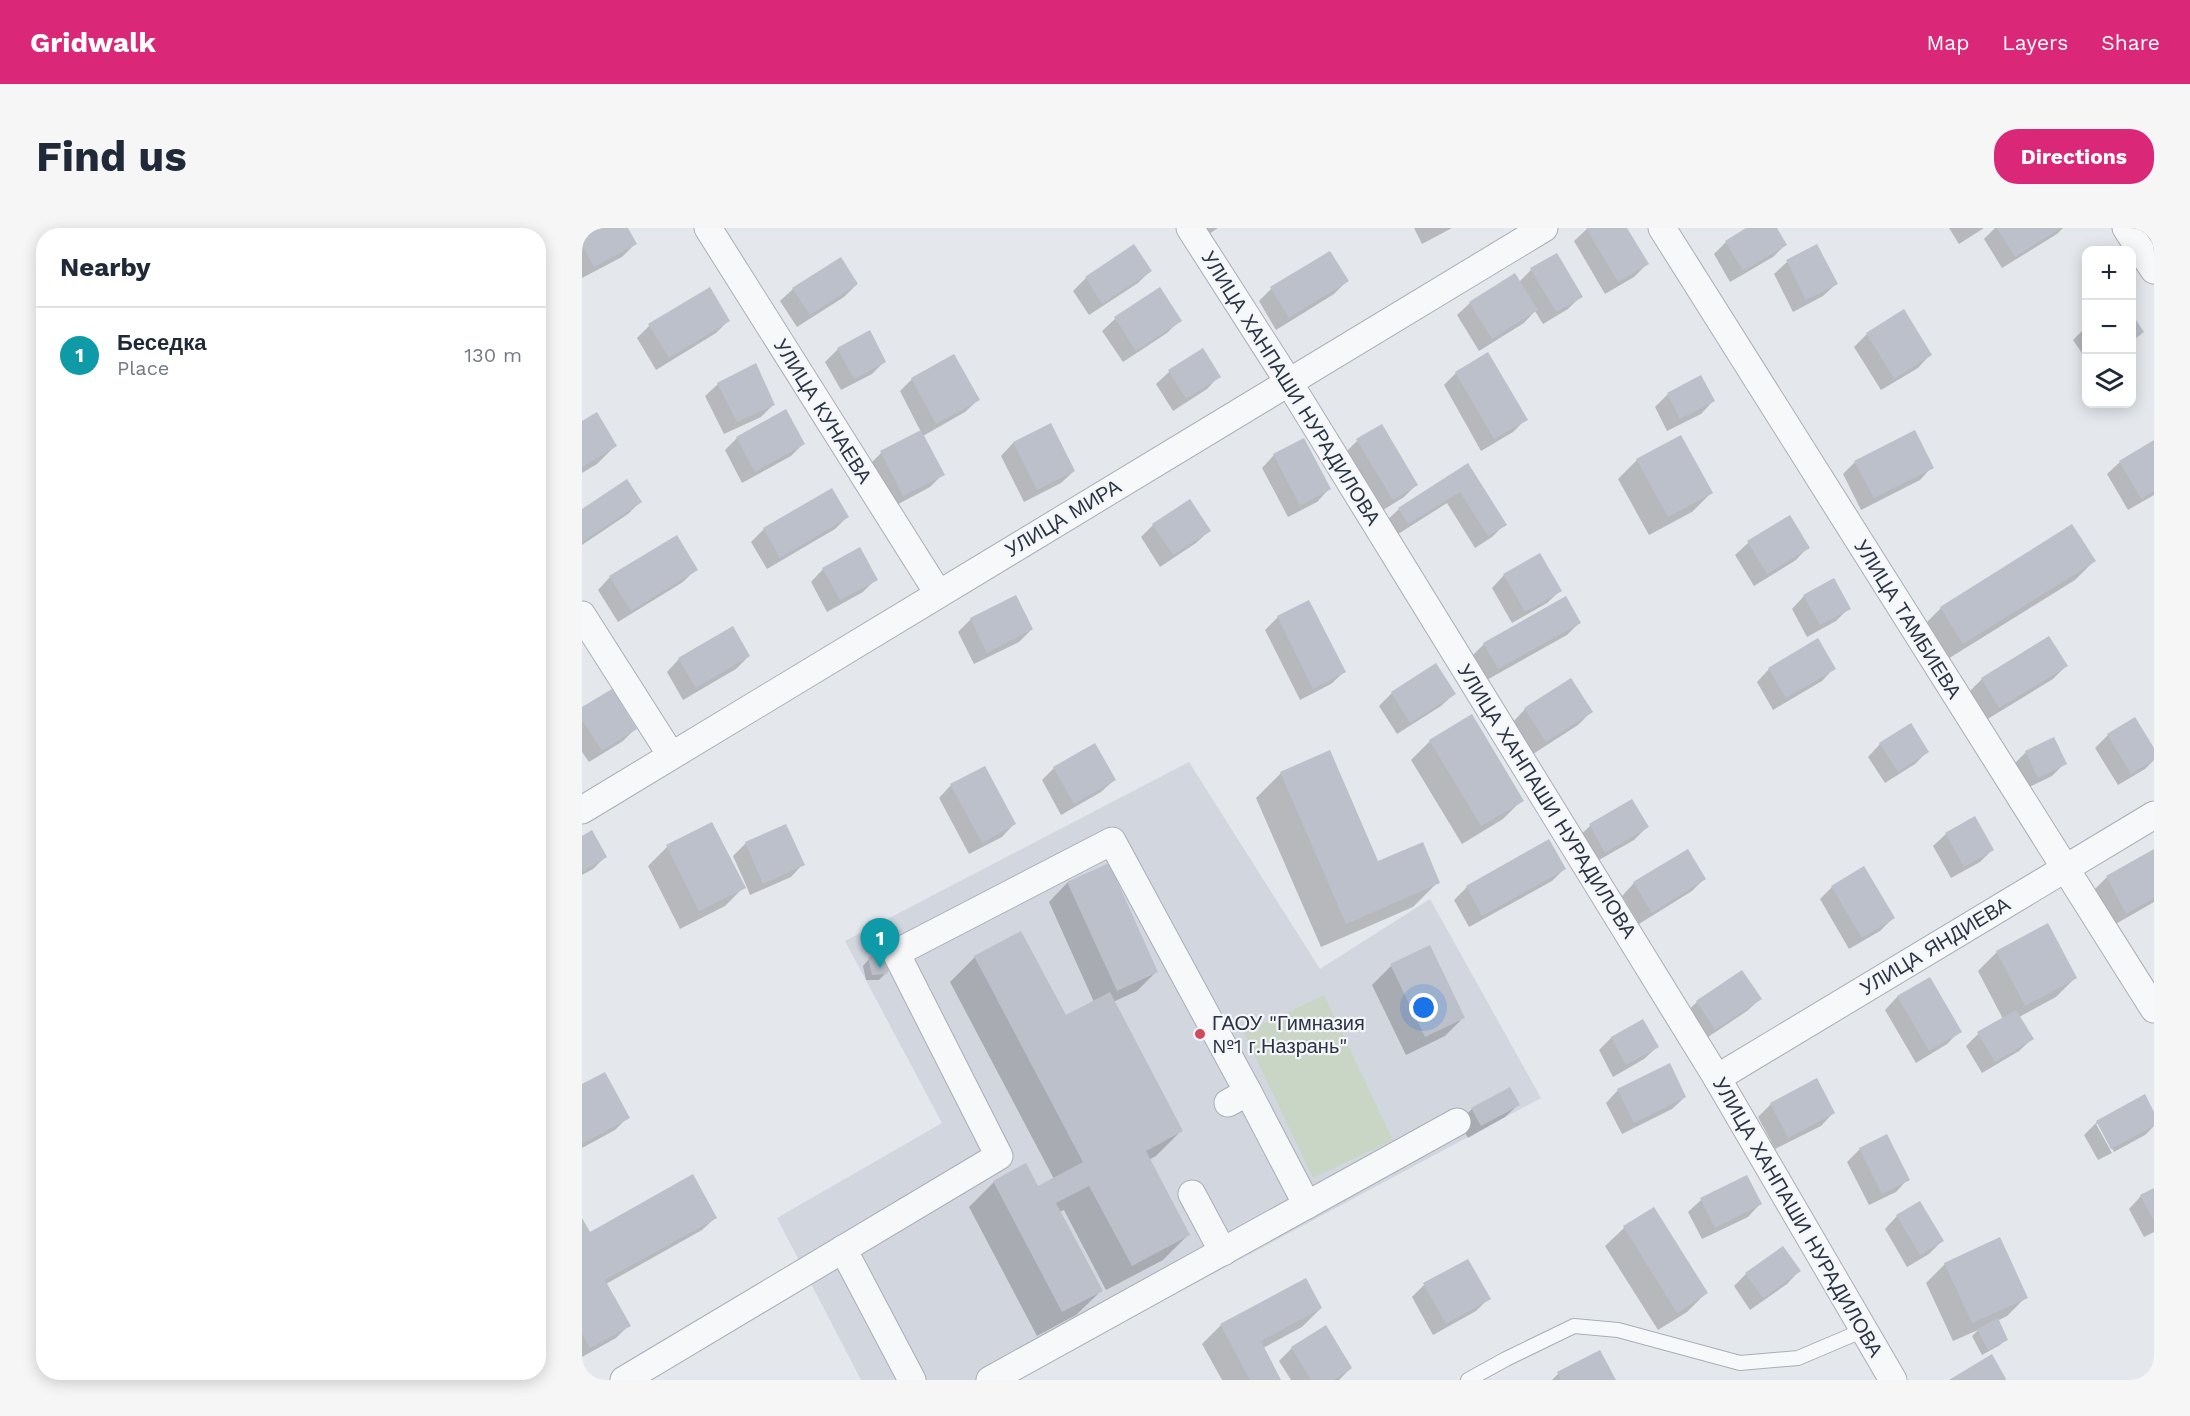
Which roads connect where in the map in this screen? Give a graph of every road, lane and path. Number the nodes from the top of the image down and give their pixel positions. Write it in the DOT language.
graph roads {
  1 [pos="708,228"];
  2 [pos="1190,228"];
  3 [pos="1544,228"];
  4 [pos="1662,228"];
  5 [pos="2126,228"];
  6 [pos="2154,270"];
  7 [pos="1288,381"];
  8 [pos="938,593"];
  9 [pos="582,615"];
  10 [pos="671,755"];
  11 [pos="582,810"];
  12 [pos="2154,815"];
  13 [pos="2064,867"];
  14 [pos="2154,1009"];
  15 [pos="1717,1078"];
  16 [pos="1458,1122"];
  17 [pos="1192,1194"];
  18 [pos="1307,1205"];
  19 [pos="843,1249"];
  20 [pos="1223,1252"];
  21 [pos="1864,1330"];
  22 [pos="624,1380"];
  23 [pos="912,1380"];
  24 [pos="990,1380"];
  25 [pos="1468,1380"];
  26 [pos="1893,1380"];
  1 -- 8 [label="street, УЛИЦА КУНАЕВА"];
  2 -- 7 [label="street, УЛИЦА ХАНПАШИ НУРАДИЛОВА"];
  3 -- 7 [label="street, УЛИЦА МИРА"];
  4 -- 13 [label="street, УЛИЦА ТАМБИЕВА"];
  5 -- 6 [label="street"];
  7 -- 8 [label="street, УЛИЦА МИРА"];
  7 -- 15 [label="street, УЛИЦА ХАНПАШИ НУРАДИЛОВА"];
  8 -- 10 [label="street, УЛИЦА МИРА"];
  9 -- 10 [label="street"];
  10 -- 11 [label="street, УЛИЦА МИРА"];
  12 -- 13 [label="street, УЛИЦА ЯНДИЕВА"];
  13 -- 14 [label="street, УЛИЦА ТАМБИЕВА"];
  13 -- 15 [label="street, УЛИЦА ЯНДИЕВА"];
  15 -- 21 [label="street, УЛИЦА ХАНПАШИ НУРАДИЛОВА"];
  16 -- 18 [label="street"];
  17 -- 20 [label="street"];
  18 -- 19 [label="street"];
  18 -- 20 [label="street"];
  19 -- 22 [label="street"];
  19 -- 23 [label="street"];
  20 -- 24 [label="street"];
  21 -- 25 [label="lane"];
  21 -- 26 [label="street, УЛИЦА ХАНПАШИ НУРАДИЛОВА"];
}
